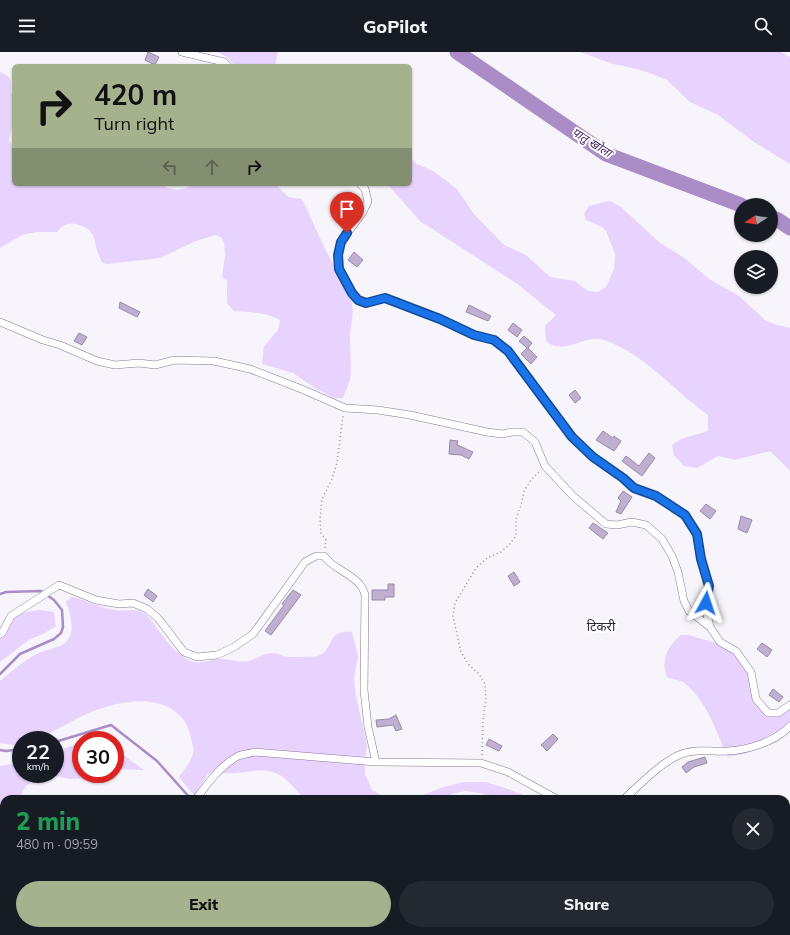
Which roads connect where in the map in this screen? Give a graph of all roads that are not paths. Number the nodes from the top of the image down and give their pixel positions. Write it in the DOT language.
graph roads {
  1 [pos="182,52"];
  2 [pos="226,64"];
  3 [pos="362,186"];
  4 [pos="0,322"];
  5 [pos="710,627"];
  6 [pos="0,634"];
  7 [pos="790,705"];
  8 [pos="790,726"];
  9 [pos="376,762"];
  10 [pos="199,795"];
  11 [pos="550,795"];
  12 [pos="629,795"];
  1 -- 2 [label="street"];
  3 -- 5 [label="street"];
  4 -- 5 [label="street"];
  5 -- 7 [label="street"];
  6 -- 9 [label="street"];
  8 -- 12 [label="street"];
  9 -- 10 [label="street"];
  9 -- 11 [label="street"];
}
